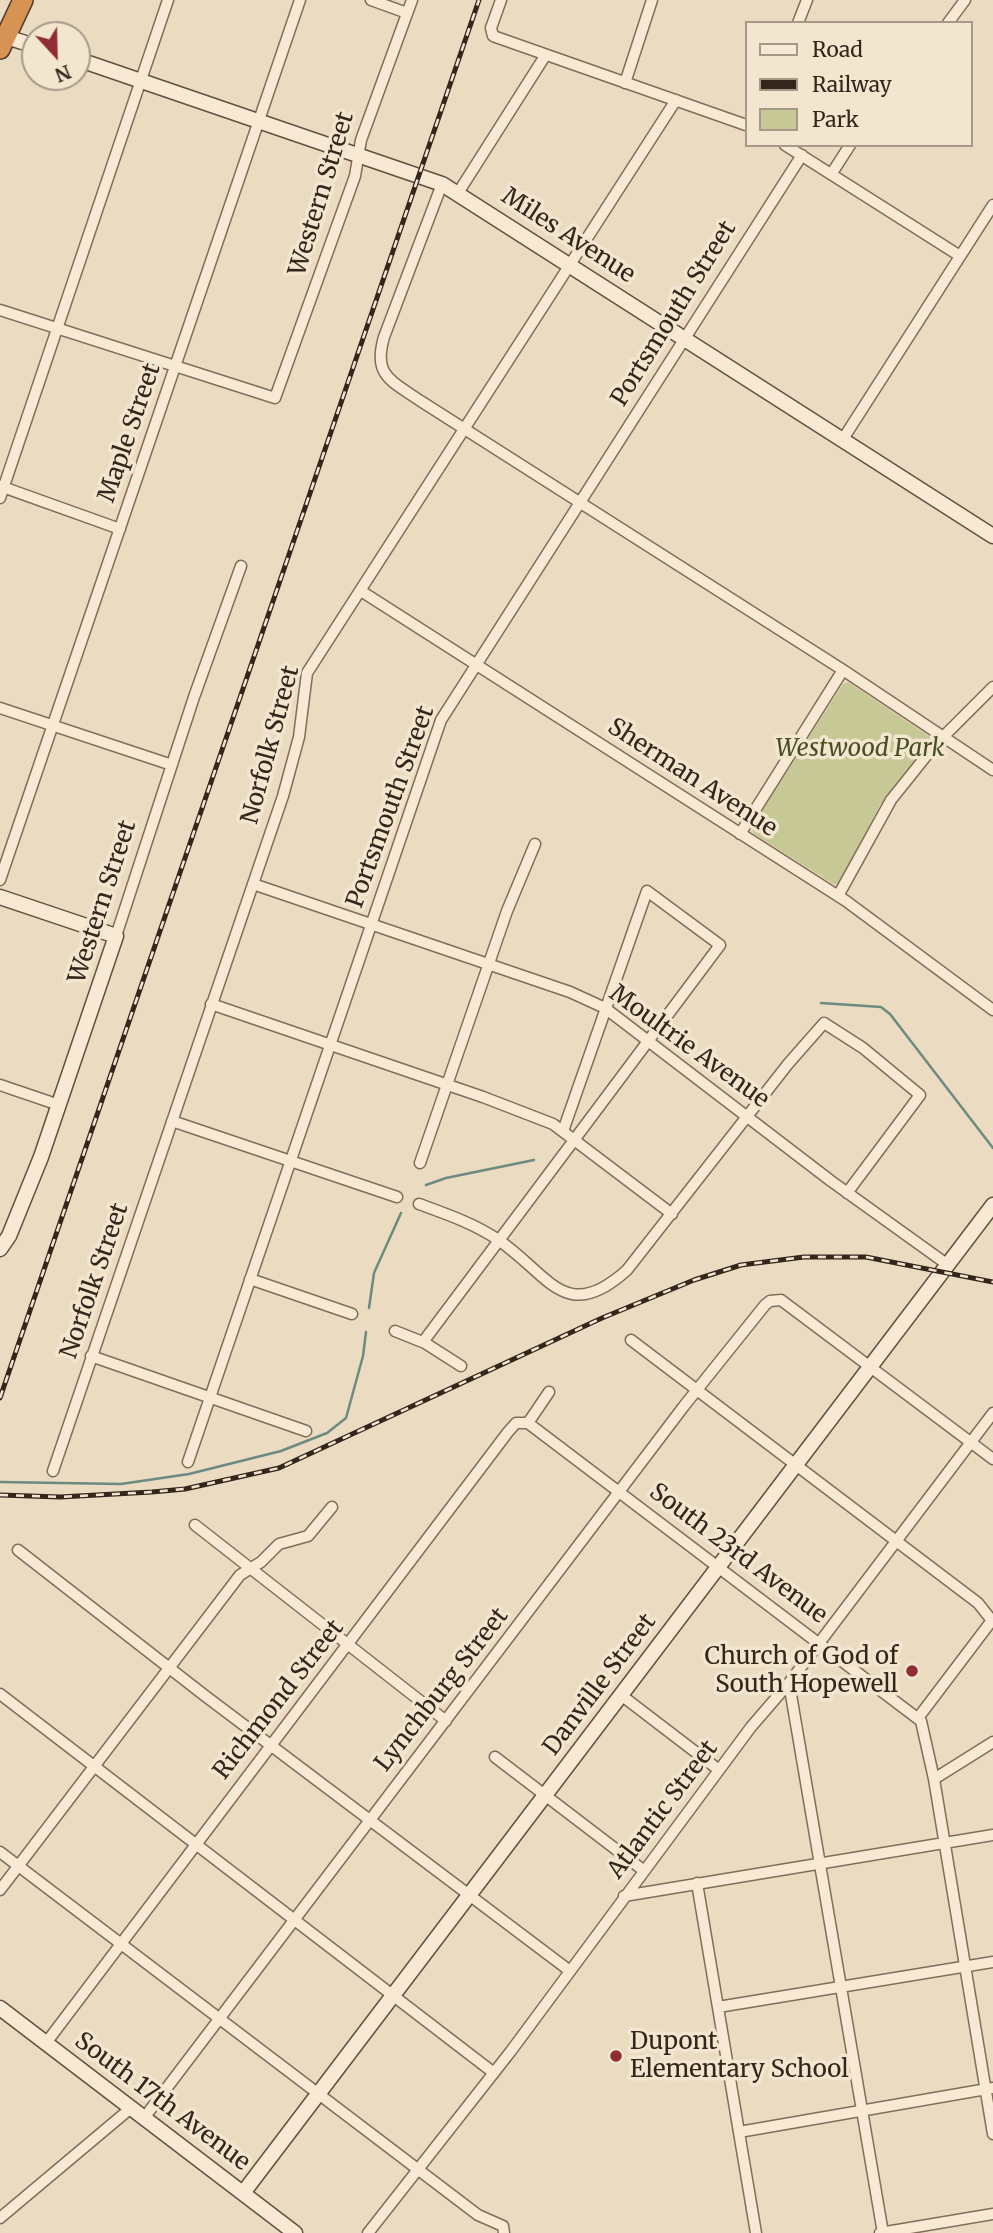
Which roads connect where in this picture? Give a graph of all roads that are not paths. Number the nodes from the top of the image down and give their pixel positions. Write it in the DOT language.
graph roads {
  1 [pos="23,0"];
  2 [pos="168,0"];
  3 [pos="300,0"];
  4 [pos="371,0"];
  5 [pos="412,0"];
  6 [pos="501,0"];
  7 [pos="652,0"];
  8 [pos="807,0"];
  9 [pos="965,0"];
  10 [pos="407,13"];
  11 [pos="799,21"];
  12 [pos="949,21"];
  13 [pos="2,40"];
  14 [pos="21,44"];
  15 [pos="545,56"];
  16 [pos="91,64"];
  17 [pos="141,80"];
  18 [pos="625,83"];
  19 [pos="676,100"];
  20 [pos="261,120"];
  21 [pos="744,124"];
  22 [pos="788,147"];
  23 [pos="849,147"];
  24 [pos="358,153"];
  25 [pos="802,155"];
  26 [pos="832,173"];
  27 [pos="442,184"];
  28 [pos="457,192"];
  29 [pos="993,205"];
  30 [pos="960,256"];
  31 [pos="571,264"];
  32 [pos="0,310"];
  33 [pos="57,329"];
  34 [pos="684,338"];
  35 [pos="175,367"];
  36 [pos="466,428"];
  37 [pos="843,439"];
  38 [pos="1,491"];
  39 [pos="579,501"];
  40 [pos="120,529"];
  41 [pos="993,536"];
  42 [pos="241,566"];
  43 [pos="361,591"];
  44 [pos="475,664"];
  45 [pos="843,670"];
  46 [pos="993,687"];
  47 [pos="0,708"];
  48 [pos="53,725"];
  49 [pos="945,736"];
  50 [pos="172,765"];
  51 [pos="993,769"];
  52 [pos="740,834"];
  53 [pos="535,844"];
  54 [pos="0,880"];
  55 [pos="253,884"];
  56 [pos="838,896"];
  57 [pos="0,897"];
  58 [pos="371,924"];
  59 [pos="116,936"];
  60 [pos="488,965"];
  61 [pos="211,1004"];
  62 [pos="605,1009"];
  63 [pos="993,1010"];
  64 [pos="648,1040"];
  65 [pos="330,1044"];
  66 [pos="0,1085"];
  67 [pos="448,1085"];
  68 [pos="59,1105"];
  69 [pos="748,1116"];
  70 [pos="172,1121"];
  71 [pos="563,1131"];
  72 [pos="574,1140"];
  73 [pos="290,1162"];
  74 [pos="421,1163"];
  75 [pos="847,1193"];
  76 [pos="397,1197"];
  77 [pos="419,1204"];
  78 [pos="993,1205"];
  79 [pos="672,1214"];
  80 [pos="499,1240"];
  81 [pos="0,1249"];
  82 [pos="948,1265"];
  83 [pos="250,1279"];
  84 [pos="352,1314"];
  85 [pos="395,1331"];
  86 [pos="631,1340"];
  87 [pos="423,1342"];
  88 [pos="91,1356"];
  89 [pos="461,1366"];
  90 [pos="870,1367"];
  91 [pos="550,1392"];
  92 [pos="697,1392"];
  93 [pos="210,1398"];
  94 [pos="993,1413"];
  95 [pos="528,1423"];
  96 [pos="306,1432"];
  97 [pos="970,1442"];
  98 [pos="993,1459"];
  99 [pos="188,1462"];
  100 [pos="796,1465"];
  101 [pos="53,1471"];
  102 [pos="619,1492"];
  103 [pos="332,1507"];
  104 [pos="195,1525"];
  105 [pos="894,1541"];
  106 [pos="18,1550"];
  107 [pos="719,1566"];
  108 [pos="249,1568"];
  109 [pos="993,1620"];
  110 [pos="818,1641"];
  111 [pos="348,1645"];
  112 [pos="169,1667"];
  113 [pos="789,1683"];
  114 [pos="0,1694"];
  115 [pos="621,1695"];
  116 [pos="918,1717"];
  117 [pos="446,1721"];
  118 [pos="993,1742"];
  119 [pos="270,1744"];
  120 [pos="495,1757"];
  121 [pos="94,1765"];
  122 [pos="719,1770"];
  123 [pos="934,1779"];
  124 [pos="545,1795"];
  125 [pos="370,1819"];
  126 [pos="993,1835"];
  127 [pos="195,1842"];
  128 [pos="944,1843"];
  129 [pos="0,1852"];
  130 [pos="820,1863"];
  131 [pos="19,1866"];
  132 [pos="643,1870"];
  133 [pos="697,1883"];
  134 [pos="0,1890"];
  135 [pos="469,1895"];
  136 [pos="624,1896"];
  137 [pos="295,1918"];
  138 [pos="120,1942"];
  139 [pos="993,1962"];
  140 [pos="965,1967"];
  141 [pos="570,1971"];
  142 [pos="841,1987"];
  143 [pos="394,1994"];
  144 [pos="718,2007"];
  145 [pos="0,2008"];
  146 [pos="219,2018"];
  147 [pos="46,2043"];
  148 [pos="495,2073"];
  149 [pos="989,2089"];
  150 [pos="318,2094"];
  151 [pos="131,2108"];
  152 [pos="862,2111"];
  153 [pos="144,2118"];
  154 [pos="739,2132"];
  155 [pos="993,2134"];
  156 [pos="417,2169"];
  157 [pos="243,2193"];
  158 [pos="993,2214"];
  159 [pos="0,2217"];
  160 [pos="295,2233"];
  161 [pos="368,2233"];
  162 [pos="504,2233"];
  163 [pos="756,2233"];
  164 [pos="882,2233"];
  1 -- 13 [label="highway"];
  2 -- 17 [label="street"];
  3 -- 20 [label="street, Maple Street"];
  4 -- 10 [label="street"];
  5 -- 10 [label="street, Western Street"];
  6 -- 15 [label="street"];
  7 -- 18 [label="street"];
  8 -- 11 [label="street"];
  9 -- 12 [label="street"];
  10 -- 24 [label="street, Western Street"];
  13 -- 14 [label="street"];
  15 -- 18 [label="street"];
  15 -- 28 [label="street"];
  16 -- 17 [label="street, Miles Avenue"];
  17 -- 20 [label="street, Miles Avenue"];
  17 -- 33 [label="street"];
  18 -- 19 [label="street"];
  19 -- 21 [label="street"];
  19 -- 31 [label="street, Norfolk Street"];
  20 -- 24 [label="street, Miles Avenue"];
  20 -- 35 [label="street, Maple Street"];
  22 -- 25 [label="street"];
  23 -- 26 [label="street"];
  24 -- 27 [label="street, Miles Avenue"];
  24 -- 35 [label="street, Western Street"];
  25 -- 26 [label="street"];
  25 -- 34 [label="street, Portsmouth Street"];
  26 -- 30 [label="street"];
  27 -- 28 [label="street, Miles Avenue"];
  27 -- 36 [label="street"];
  28 -- 31 [label="street, Miles Avenue"];
  29 -- 30 [label="street"];
  30 -- 37 [label="street"];
  31 -- 34 [label="street, Miles Avenue"];
  31 -- 36 [label="street, Norfolk Street"];
  32 -- 33 [label="street"];
  33 -- 35 [label="street"];
  33 -- 38 [label="street"];
  34 -- 37 [label="street, Miles Avenue"];
  34 -- 39 [label="street, Portsmouth Street"];
  35 -- 40 [label="street, Maple Street"];
  36 -- 39 [label="street"];
  36 -- 43 [label="street, Norfolk Street"];
  37 -- 41 [label="street, Miles Avenue"];
  38 -- 40 [label="street"];
  39 -- 44 [label="street, Portsmouth Street"];
  39 -- 45 [label="street"];
  40 -- 48 [label="street, Maple Street"];
  42 -- 50 [label="street, Western Street"];
  43 -- 44 [label="street, Sherman Avenue"];
  43 -- 55 [label="street, Norfolk Street"];
  44 -- 52 [label="street, Sherman Avenue"];
  44 -- 58 [label="street, Portsmouth Street"];
  45 -- 49 [label="street"];
  45 -- 52 [label="street"];
  46 -- 49 [label="street"];
  47 -- 48 [label="street"];
  48 -- 50 [label="street"];
  48 -- 54 [label="street, Maple Street"];
  49 -- 51 [label="street"];
  49 -- 56 [label="street"];
  50 -- 59 [label="street, Western Street"];
  52 -- 56 [label="street, Sherman Avenue"];
  53 -- 60 [label="street"];
  55 -- 58 [label="street, Moultrie Avenue"];
  55 -- 61 [label="street, Norfolk Street"];
  56 -- 63 [label="street, Sherman Avenue"];
  57 -- 59 [label="street"];
  58 -- 60 [label="street, Moultrie Avenue"];
  58 -- 65 [label="street, Portsmouth Street"];
  59 -- 68 [label="street, Western Street"];
  60 -- 62 [label="street, Moultrie Avenue"];
  60 -- 67 [label="street"];
  61 -- 65 [label="street"];
  61 -- 70 [label="street, Norfolk Street"];
  62 -- 64 [label="street, Moultrie Avenue"];
  62 -- 64 [label="street"];
  62 -- 71 [label="street"];
  64 -- 69 [label="street, Moultrie Avenue"];
  64 -- 72 [label="street"];
  65 -- 67 [label="street"];
  65 -- 73 [label="street, Portsmouth Street"];
  66 -- 68 [label="street"];
  67 -- 71 [label="street"];
  67 -- 74 [label="street"];
  68 -- 81 [label="street, Western Street"];
  69 -- 75 [label="street, Moultrie Avenue"];
  69 -- 75 [label="street"];
  69 -- 79 [label="street"];
  70 -- 73 [label="street"];
  70 -- 88 [label="street, Norfolk Street"];
  71 -- 72 [label="street"];
  72 -- 79 [label="street"];
  72 -- 80 [label="street"];
  73 -- 76 [label="street"];
  73 -- 83 [label="street, Portsmouth Street"];
  75 -- 82 [label="street, Moultrie Avenue"];
  77 -- 80 [label="street"];
  78 -- 82 [label="street, Danville Street"];
  79 -- 80 [label="street"];
  80 -- 87 [label="street"];
  82 -- 90 [label="street, Danville Street"];
  83 -- 84 [label="street"];
  83 -- 93 [label="street, Portsmouth Street"];
  85 -- 87 [label="street"];
  86 -- 92 [label="street"];
  87 -- 89 [label="street"];
  88 -- 93 [label="street"];
  88 -- 101 [label="street, Norfolk Street"];
  90 -- 92 [label="street, Lynchburg Street"];
  90 -- 97 [label="street"];
  90 -- 100 [label="street, Danville Street"];
  91 -- 95 [label="street, Richmond Street"];
  92 -- 100 [label="street"];
  92 -- 102 [label="street, Lynchburg Street"];
  93 -- 96 [label="street"];
  93 -- 99 [label="street, Portsmouth Street"];
  94 -- 97 [label="street, Atlantic Street"];
  95 -- 102 [label="street, South 23rd Avenue"];
  95 -- 111 [label="street, Richmond Street"];
  97 -- 98 [label="street"];
  97 -- 105 [label="street, Atlantic Street"];
  100 -- 105 [label="street"];
  100 -- 107 [label="street, Danville Street"];
  102 -- 107 [label="street, South 23rd Avenue"];
  102 -- 117 [label="street, Lynchburg Street"];
  103 -- 108 [label="street"];
  104 -- 108 [label="street"];
  105 -- 109 [label="street"];
  105 -- 110 [label="street, Atlantic Street"];
  106 -- 112 [label="street"];
  107 -- 110 [label="street, South 23rd Avenue"];
  107 -- 115 [label="street, Danville Street"];
  108 -- 111 [label="street"];
  108 -- 112 [label="street"];
  109 -- 116 [label="street"];
  110 -- 113 [label="street, Atlantic Street"];
  110 -- 116 [label="street, South 23rd Avenue"];
  111 -- 117 [label="street"];
  111 -- 119 [label="street, Richmond Street"];
  112 -- 119 [label="street"];
  112 -- 121 [label="street"];
  113 -- 122 [label="street, Atlantic Street"];
  113 -- 130 [label="street"];
  114 -- 121 [label="street"];
  115 -- 122 [label="street"];
  115 -- 124 [label="street, Danville Street"];
  116 -- 123 [label="street"];
  117 -- 125 [label="street, Lynchburg Street"];
  118 -- 123 [label="street"];
  119 -- 125 [label="street"];
  119 -- 127 [label="street, Richmond Street"];
  120 -- 124 [label="street"];
  121 -- 127 [label="street"];
  121 -- 131 [label="street"];
  122 -- 132 [label="street, Atlantic Street"];
  123 -- 128 [label="street"];
  124 -- 132 [label="street"];
  124 -- 135 [label="street, Danville Street"];
  125 -- 135 [label="street"];
  125 -- 137 [label="street, Lynchburg Street"];
  126 -- 128 [label="street"];
  127 -- 137 [label="street"];
  127 -- 138 [label="street, Richmond Street"];
  128 -- 130 [label="street"];
  128 -- 140 [label="street"];
  129 -- 131 [label="street"];
  130 -- 133 [label="street"];
  130 -- 142 [label="street"];
  131 -- 134 [label="street"];
  131 -- 138 [label="street"];
  132 -- 136 [label="street, Atlantic Street"];
  133 -- 136 [label="street"];
  133 -- 144 [label="street"];
  135 -- 141 [label="street"];
  135 -- 143 [label="street, Danville Street"];
  136 -- 141 [label="street, Atlantic Street"];
  137 -- 143 [label="street"];
  137 -- 146 [label="street, Lynchburg Street"];
  138 -- 146 [label="street"];
  138 -- 147 [label="street, Richmond Street"];
  139 -- 140 [label="street"];
  140 -- 142 [label="street"];
  140 -- 149 [label="street"];
  141 -- 148 [label="street, Atlantic Street"];
  142 -- 144 [label="street"];
  142 -- 152 [label="street"];
  143 -- 148 [label="street"];
  143 -- 150 [label="street, Danville Street"];
  144 -- 154 [label="street"];
  145 -- 147 [label="street, South 17th Avenue"];
  146 -- 150 [label="street"];
  146 -- 153 [label="street, Lynchburg Street"];
  147 -- 151 [label="street, South 17th Avenue"];
  148 -- 156 [label="street, Atlantic Street"];
  149 -- 152 [label="street"];
  149 -- 155 [label="street"];
  150 -- 156 [label="street"];
  150 -- 157 [label="street, Danville Street"];
  151 -- 153 [label="street, South 17th Avenue"];
  151 -- 159 [label="street"];
  152 -- 154 [label="street"];
  152 -- 164 [label="street"];
  153 -- 157 [label="street, South 17th Avenue"];
  154 -- 163 [label="street"];
  156 -- 161 [label="street, Atlantic Street"];
  156 -- 162 [label="street"];
  157 -- 160 [label="street, South 17th Avenue"];
  158 -- 164 [label="street"];
}
